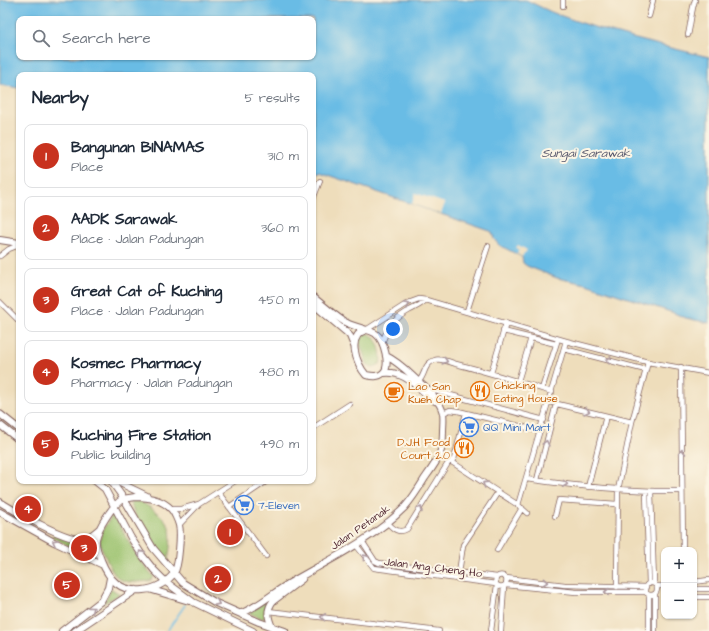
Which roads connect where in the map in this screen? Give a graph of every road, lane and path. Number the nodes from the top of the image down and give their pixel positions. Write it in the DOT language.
graph roads {
  1 [pos="563,0"];
  2 [pos="654,0"];
  3 [pos="695,0"];
  4 [pos="563,6"];
  5 [pos="649,16"];
  6 [pos="688,35"];
  7 [pos="320,181"];
  8 [pos="316,191"];
  9 [pos="0,240"];
  10 [pos="16,243"];
  11 [pos="16,246"];
  12 [pos="488,246"];
  13 [pos="0,256"];
  14 [pos="316,299"];
  15 [pos="426,300"];
  16 [pos="0,302"];
  17 [pos="316,307"];
  18 [pos="467,311"];
  19 [pos="16,318"];
  20 [pos="506,323"];
  21 [pos="366,330"];
  22 [pos="503,331"];
  23 [pos="531,338"];
  24 [pos="558,338"];
  25 [pos="566,341"];
  26 [pos="382,343"];
  27 [pos="556,344"];
  28 [pos="354,346"];
  29 [pos="564,349"];
  30 [pos="386,356"];
  31 [pos="648,362"];
  32 [pos="681,367"];
  33 [pos="646,370"];
  34 [pos="384,372"];
  35 [pos="491,373"];
  36 [pos="709,373"];
  37 [pos="419,381"];
  38 [pos="518,381"];
  39 [pos="428,389"];
  40 [pos="542,389"];
  41 [pos="552,392"];
  42 [pos="549,402"];
  43 [pos="438,403"];
  44 [pos="350,404"];
  45 [pos="556,404"];
  46 [pos="443,413"];
  47 [pos="466,413"];
  48 [pos="0,414"];
  49 [pos="606,416"];
  50 [pos="544,420"];
  51 [pos="632,422"];
  52 [pos="0,425"];
  53 [pos="316,426"];
  54 [pos="16,427"];
  55 [pos="540,431"];
  56 [pos="16,438"];
  57 [pos="441,455"];
  58 [pos="452,462"];
  59 [pos="526,479"];
  60 [pos="537,480"];
  61 [pos="99,484"];
  62 [pos="114,484"];
  63 [pos="122,484"];
  64 [pos="230,484"];
  65 [pos="263,484"];
  66 [pos="588,487"];
  67 [pos="618,490"];
  68 [pos="682,491"];
  69 [pos="218,492"];
  70 [pos="498,492"];
  71 [pos="648,492"];
  72 [pos="148,497"];
  73 [pos="124,499"];
  74 [pos="0,502"];
  75 [pos="199,504"];
  76 [pos="617,504"];
  77 [pos="229,507"];
  78 [pos="520,507"];
  79 [pos="114,508"];
  80 [pos="171,509"];
  81 [pos="0,512"];
  82 [pos="527,513"];
  83 [pos="554,516"];
  84 [pos="387,522"];
  85 [pos="180,525"];
  86 [pos="99,529"];
  87 [pos="362,541"];
  88 [pos="356,545"];
  89 [pos="683,547"];
  90 [pos="497,550"];
  91 [pos="266,556"];
  92 [pos="103,565"];
  93 [pos="175,572"];
  94 [pos="309,573"];
  95 [pos="460,573"];
  96 [pos="497,577"];
  97 [pos="110,578"];
  98 [pos="506,578"];
  99 [pos="709,580"];
  100 [pos="166,582"];
  101 [pos="697,582"];
  102 [pos="496,584"];
  103 [pos="505,585"];
  104 [pos="617,587"];
  105 [pos="661,587"];
  106 [pos="149,589"];
  107 [pos="651,589"];
  108 [pos="697,589"];
  109 [pos="709,589"];
  110 [pos="136,590"];
  111 [pos="661,590"];
  112 [pos="697,597"];
  113 [pos="709,597"];
  114 [pos="193,602"];
  115 [pos="268,611"];
  116 [pos="242,614"];
  117 [pos="272,627"];
  118 [pos="62,631"];
  119 [pos="75,631"];
  120 [pos="253,631"];
  121 [pos="286,631"];
  122 [pos="439,631"];
  123 [pos="491,631"];
  124 [pos="501,631"];
  125 [pos="649,631"];
  126 [pos="655,631"];
  1 -- 4 [label="street"];
  2 -- 5 [label="street"];
  3 -- 6 [label="street"];
  7 -- 8 [label="street"];
  9 -- 10 [label="main road"];
  11 -- 13 [label="street"];
  12 -- 18 [label="street"];
  14 -- 21 [label="main road"];
  15 -- 18 [label="street"];
  21 -- 15 [label="street, one-way"];
  15 -- 26 [label="street"];
  16 -- 19 [label="street"];
  17 -- 28 [label="main road"];
  18 -- 20 [label="street"];
  20 -- 22 [label="street"];
  20 -- 24 [label="street"];
  21 -- 26 [label="main road"];
  21 -- 28 [label="main road"];
  22 -- 23 [label="street"];
  22 -- 35 [label="street"];
  23 -- 27 [label="street"];
  23 -- 38 [label="street"];
  24 -- 25 [label="street"];
  24 -- 27 [label="street"];
  25 -- 29 [label="street"];
  25 -- 31 [label="street"];
  26 -- 30 [label="main road"];
  27 -- 40 [label="street"];
  28 -- 34 [label="main road"];
  33 -- 29 [label="street, one-way"];
  29 -- 41 [label="street"];
  30 -- 34 [label="main road"];
  30 -- 37 [label="main road, Jalan Petanak"];
  31 -- 32 [label="street"];
  31 -- 33 [label="street"];
  32 -- 36 [label="street"];
  68 -- 32 [label="street, one-way"];
  33 -- 51 [label="street"];
  34 -- 43 [label="main road, Jalan Petanak"];
  37 -- 35 [label="street, one-way"];
  35 -- 38 [label="street"];
  37 -- 39 [label="main road, Jalan Petanak"];
  38 -- 40 [label="street"];
  39 -- 43 [label="main road, Jalan Petanak"];
  39 -- 50 [label="street"];
  40 -- 41 [label="street"];
  41 -- 42 [label="street"];
  42 -- 45 [label="street"];
  42 -- 50 [label="street"];
  43 -- 46 [label="main road, Jalan Petanak"];
  44 -- 53 [label="street"];
  45 -- 49 [label="street, one-way"];
  60 -- 45 [label="street, one-way"];
  46 -- 47 [label="street"];
  46 -- 57 [label="main road, Jalan Petanak"];
  47 -- 55 [label="street"];
  47 -- 58 [label="street"];
  48 -- 54 [label="main road"];
  49 -- 51 [label="street"];
  49 -- 66 [label="street"];
  50 -- 55 [label="street"];
  51 -- 67 [label="street"];
  52 -- 56 [label="main road"];
  55 -- 59 [label="street"];
  57 -- 58 [label="street"];
  57 -- 84 [label="main road, Jalan Petanak"];
  70 -- 58 [label="street, one-way"];
  84 -- 58 [label="street, one-way"];
  59 -- 60 [label="street"];
  59 -- 78 [label="street"];
  60 -- 66 [label="street, one-way"];
  61 -- 79 [label="main road"];
  62 -- 73 [label="main road"];
  63 -- 72 [label="main road"];
  64 -- 69 [label="street"];
  65 -- 77 [label="street"];
  66 -- 67 [label="street"];
  67 -- 71 [label="street"];
  67 -- 76 [label="street"];
  68 -- 71 [label="street"];
  68 -- 89 [label="street"];
  69 -- 75 [label="street"];
  69 -- 77 [label="street"];
  70 -- 78 [label="street"];
  70 -- 95 [label="street"];
  71 -- 107 [label="street"];
  72 -- 73 [label="main road"];
  72 -- 80 [label="main road"];
  73 -- 79 [label="main road"];
  73 -- 93 [label="main road"];
  74 -- 86 [label="main road"];
  75 -- 80 [label="street"];
  75 -- 85 [label="street"];
  76 -- 83 [label="street"];
  76 -- 104 [label="street"];
  77 -- 91 [label="street"];
  78 -- 82 [label="street"];
  78 -- 90 [label="street"];
  79 -- 86 [label="main road"];
  100 -- 79 [label="main road, one-way"];
  80 -- 85 [label="main road"];
  92 -- 81 [label="main road, one-way"];
  84 -- 87 [label="main road, Jalan Petanak"];
  85 -- 93 [label="main road"];
  86 -- 92 [label="main road"];
  87 -- 88 [label="main road, Jalan Petanak"];
  87 -- 95 [label="street, Jalan Ang Cheng Ho"];
  88 -- 94 [label="main road, Jalan Petanak"];
  102 -- 88 [label="street, Jalan Ang Cheng Ho, one-way"];
  92 -- 97 [label="main road"];
  93 -- 100 [label="main road"];
  93 -- 116 [label="main road, one-way"];
  94 -- 115 [label="main road, Jalan Petanak"];
  94 -- 116 [label="main road, Jalan Petanak"];
  95 -- 96 [label="street, Jalan Ang Cheng Ho"];
  96 -- 98 [label="street"];
  96 -- 102 [label="street"];
  97 -- 110 [label="main road"];
  118 -- 97 [label="main road, one-way"];
  98 -- 103 [label="street"];
  98 -- 104 [label="street, one-way"];
  99 -- 101 [label="street"];
  100 -- 106 [label="main road"];
  100 -- 114 [label="main road"];
  102 -- 103 [label="street"];
  102 -- 123 [label="street"];
  107 -- 103 [label="street, one-way"];
  103 -- 124 [label="street"];
  104 -- 107 [label="street"];
  105 -- 107 [label="street"];
  106 -- 110 [label="main road"];
  106 -- 114 [label="main road"];
  107 -- 111 [label="street"];
  107 -- 125 [label="street"];
  107 -- 126 [label="street"];
  108 -- 109 [label="street"];
  110 -- 119 [label="main road"];
  112 -- 113 [label="street"];
  114 -- 120 [label="main road"];
  115 -- 117 [label="main road"];
  122 -- 115 [label="street, one-way"];
  116 -- 117 [label="main road"];
  117 -- 121 [label="main road"];
}
